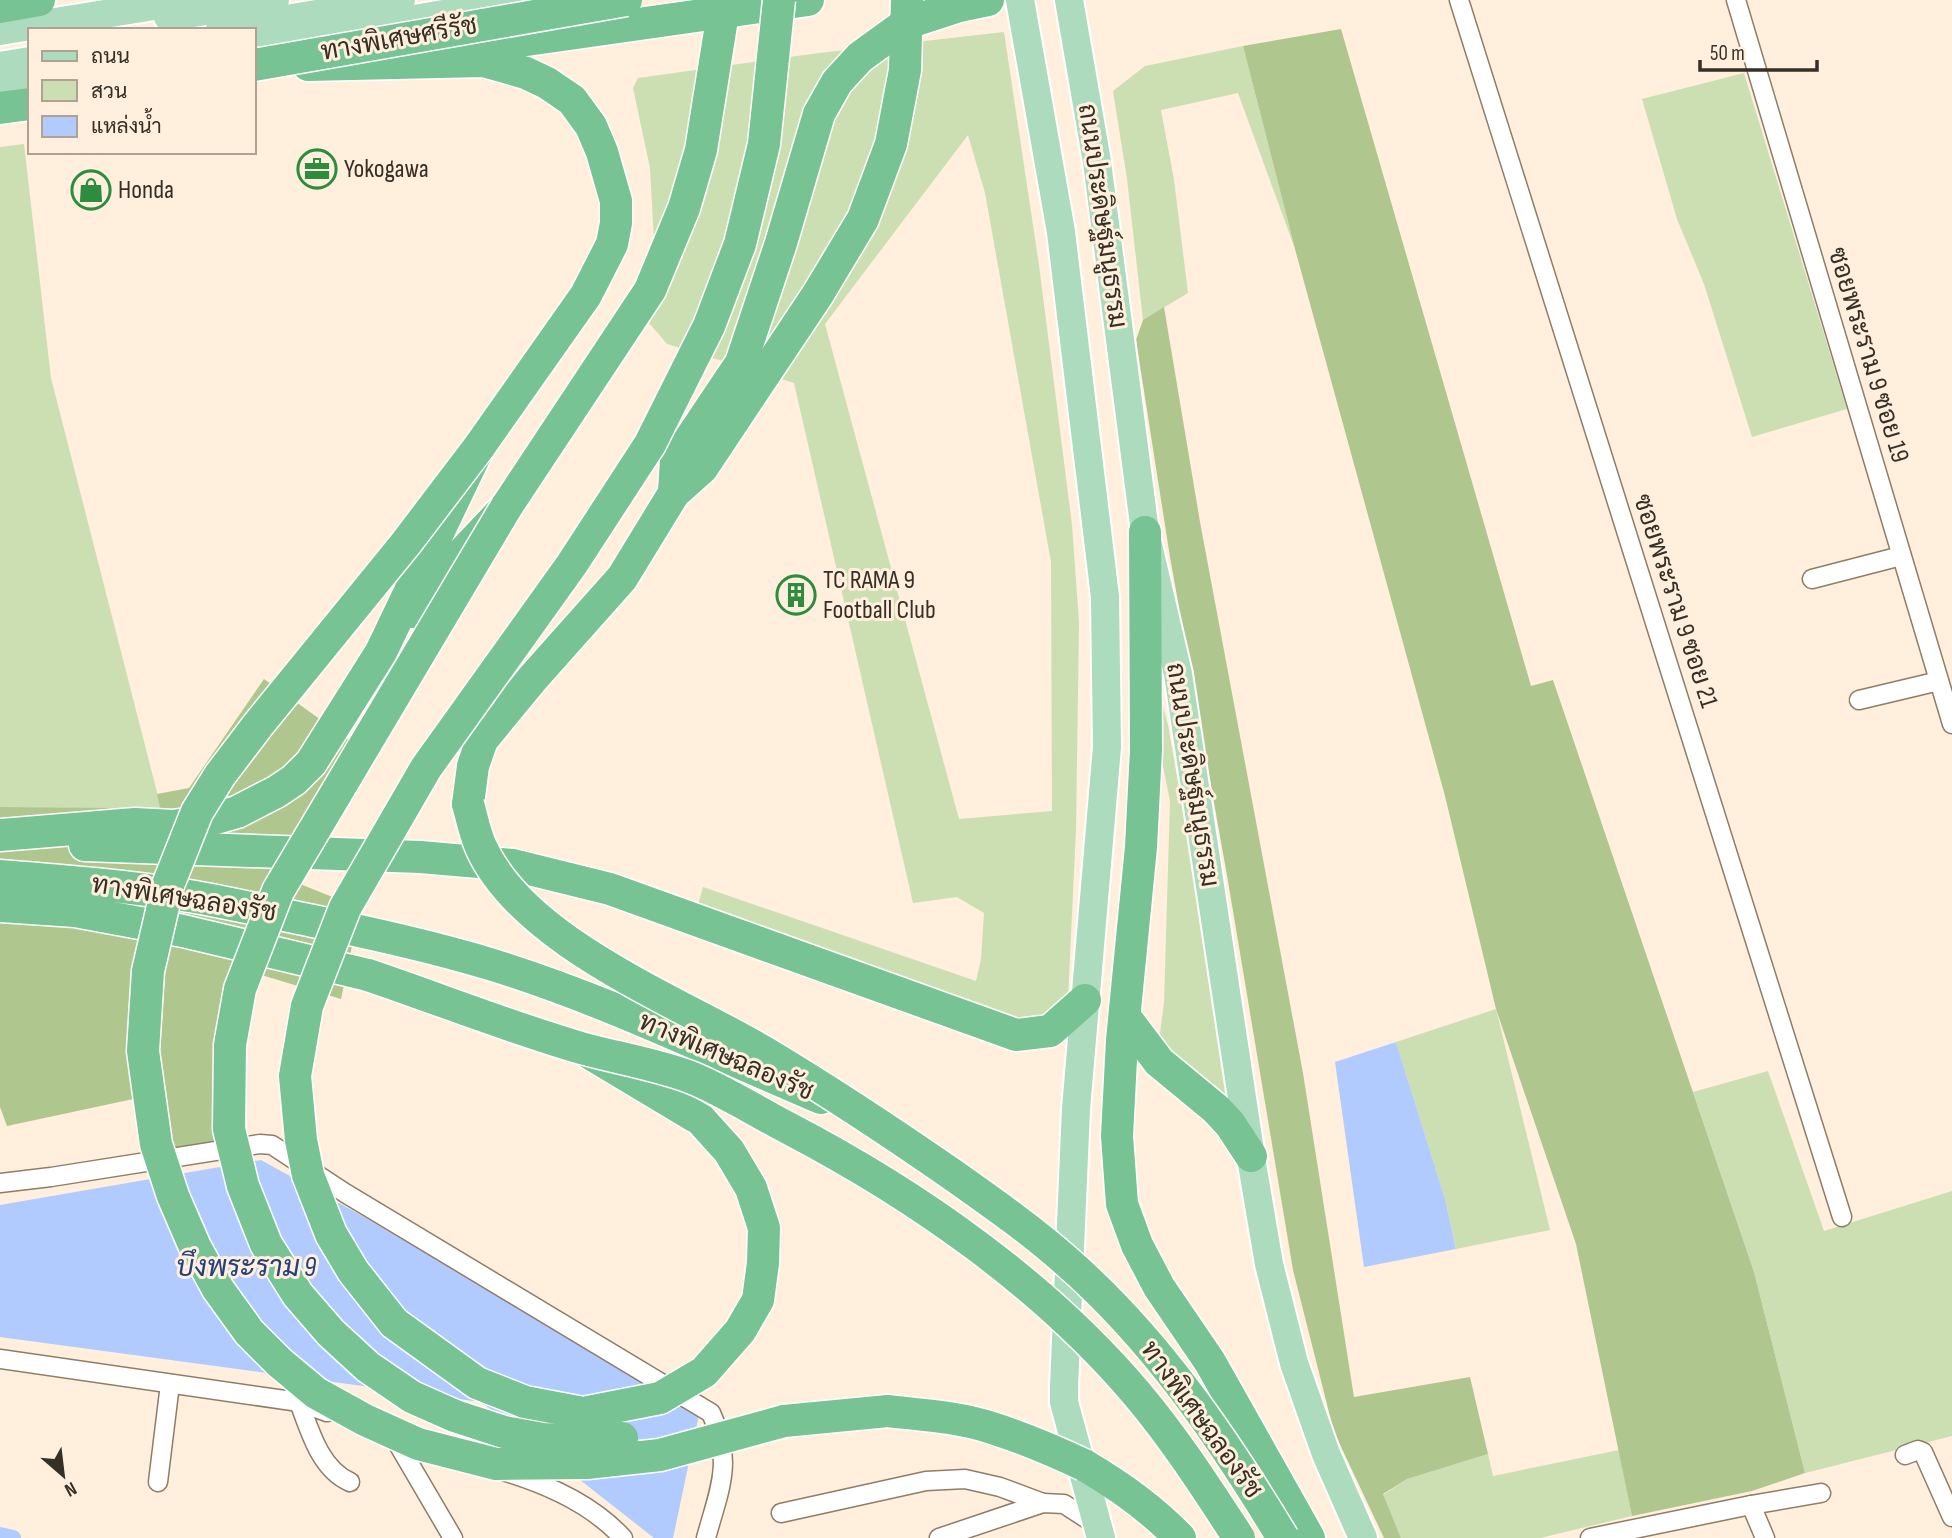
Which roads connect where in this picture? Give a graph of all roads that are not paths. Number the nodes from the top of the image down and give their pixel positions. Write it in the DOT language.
graph roads {
  1 [pos="39,0"];
  2 [pos="191,0"];
  3 [pos="275,0"];
  4 [pos="401,0"];
  5 [pos="524,0"];
  6 [pos="626,0"];
  7 [pos="725,0"];
  8 [pos="779,0"];
  9 [pos="808,0"];
  10 [pos="907,0"];
  11 [pos="988,0"];
  12 [pos="1001,0"];
  13 [pos="1069,0"];
  14 [pos="1459,0"];
  15 [pos="1736,0"];
  16 [pos="0,7"];
  17 [pos="1022,10"];
  18 [pos="105,28"];
  19 [pos="232,28"];
  20 [pos="0,31"];
  21 [pos="340,33"];
  22 [pos="28,40"];
  23 [pos="0,45"];
  24 [pos="256,47"];
  25 [pos="28,61"];
  26 [pos="0,66"];
  27 [pos="256,66"];
  28 [pos="256,66"];
  29 [pos="28,84"];
  30 [pos="0,89"];
  31 [pos="28,104"];
  32 [pos="0,108"];
  33 [pos="781,243"];
  34 [pos="1130,426"];
  35 [pos="1086,435"];
  36 [pos="650,444"];
  37 [pos="479,447"];
  38 [pos="674,493"];
  39 [pos="508,506"];
  40 [pos="1145,532"];
  41 [pos="1901,555"];
  42 [pos="1812,579"];
  43 [pos="381,652"];
  44 [pos="1939,681"];
  45 [pos="1858,700"];
  46 [pos="1952,724"];
  47 [pos="0,835"];
  48 [pos="0,842"];
  49 [pos="0,876"];
  50 [pos="0,906"];
  51 [pos="1085,1000"];
  52 [pos="1125,1017"];
  53 [pos="579,1047"];
  54 [pos="874,1120"];
  55 [pos="1251,1156"];
  56 [pos="0,1183"];
  57 [pos="1842,1217"];
  58 [pos="0,1359"];
  59 [pos="170,1384"];
  60 [pos="299,1402"];
  61 [pos="783,1421"];
  62 [pos="395,1439"];
  63 [pos="1905,1455"];
  64 [pos="158,1482"];
  65 [pos="350,1482"];
  66 [pos="1821,1493"];
  67 [pos="1044,1503"];
  68 [pos="1751,1505"];
  69 [pos="781,1513"];
  70 [pos="1952,1517"];
  71 [pos="1099,1532"];
  72 [pos="453,1538"];
  73 [pos="623,1538"];
  74 [pos="706,1538"];
  75 [pos="939,1538"];
  76 [pos="1180,1538"];
  77 [pos="1239,1538"];
  78 [pos="1283,1538"];
  79 [pos="1309,1538"];
  80 [pos="1363,1538"];
  81 [pos="1590,1538"];
  82 [pos="1765,1538"];
  1 -- 16 [label="highway"];
  2 -- 20 [label="main road"];
  3 -- 18 [label="main road"];
  4 -- 19 [label="main road"];
  5 -- 21 [label="main road"];
  6 -- 27 [label="highway, ทางพิเศษศรีรัช, bridge"];
  7 -- 39 [label="highway"];
  8 -- 36 [label="highway, bridge"];
  9 -- 21 [label="highway"];
  10 -- 38 [label="highway"];
  11 -- 33 [label="highway"];
  12 -- 17 [label="main road"];
  13 -- 34 [label="main road, ถนนประดิษฐ์มนูธรรม"];
  14 -- 57 [label="street, ซอยพระราม 9 ซอย 21"];
  15 -- 41 [label="street, ซอยพระราม 9 ซอย 19"];
  17 -- 35 [label="main road, ถนนประดิษฐ์มนูธรรม"];
  21 -- 24 [label="main road"];
  22 -- 23 [label="main road"];
  25 -- 26 [label="main road"];
  28 -- 37 [label="highway, bridge"];
  29 -- 30 [label="main road"];
  31 -- 32 [label="highway"];
  33 -- 36 [label="highway"];
  33 -- 38 [label="highway"];
  34 -- 35 [label="main road"];
  34 -- 40 [label="main road, ถนนประดิษฐ์มนูธรรม"];
  35 -- 51 [label="main road, ถนนประดิษฐ์มนูธรรม"];
  36 -- 53 [label="highway, bridge"];
  37 -- 43 [label="highway, bridge"];
  37 -- 61 [label="highway, bridge"];
  38 -- 54 [label="highway, bridge"];
  39 -- 43 [label="highway, bridge"];
  39 -- 61 [label="highway, bridge"];
  40 -- 52 [label="highway"];
  40 -- 55 [label="main road, ถนนประดิษฐ์มนูธรรม"];
  41 -- 42 [label="street"];
  41 -- 44 [label="street, ซอยพระราม 9 ซอย 19"];
  43 -- 47 [label="highway"];
  44 -- 45 [label="street"];
  44 -- 46 [label="street, ซอยพระราม 9 ซอย 19"];
  48 -- 51 [label="highway, bridge"];
  49 -- 54 [label="highway, ทางพิเศษฉลองรัช, bridge"];
  50 -- 53 [label="highway, ทางพิเศษฉลองรัช, bridge"];
  51 -- 71 [label="main road, ถนนประดิษฐ์มนูธรรม"];
  52 -- 55 [label="highway"];
  52 -- 79 [label="highway"];
  53 -- 77 [label="highway, ทางพิเศษฉลองรัช, bridge"];
  54 -- 78 [label="highway, ทางพิเศษฉลองรัช, bridge"];
  55 -- 80 [label="main road, ถนนประดิษฐ์มนูธรรม"];
  56 -- 74 [label="street"];
  58 -- 59 [label="street"];
  59 -- 60 [label="street"];
  59 -- 64 [label="street"];
  60 -- 62 [label="street"];
  60 -- 65 [label="street"];
  61 -- 76 [label="highway, bridge"];
  62 -- 72 [label="street"];
  62 -- 73 [label="street"];
  63 -- 70 [label="street"];
  66 -- 68 [label="street"];
  67 -- 69 [label="street"];
  67 -- 71 [label="street"];
  67 -- 75 [label="street"];
  68 -- 81 [label="street"];
  68 -- 82 [label="street"];
}
